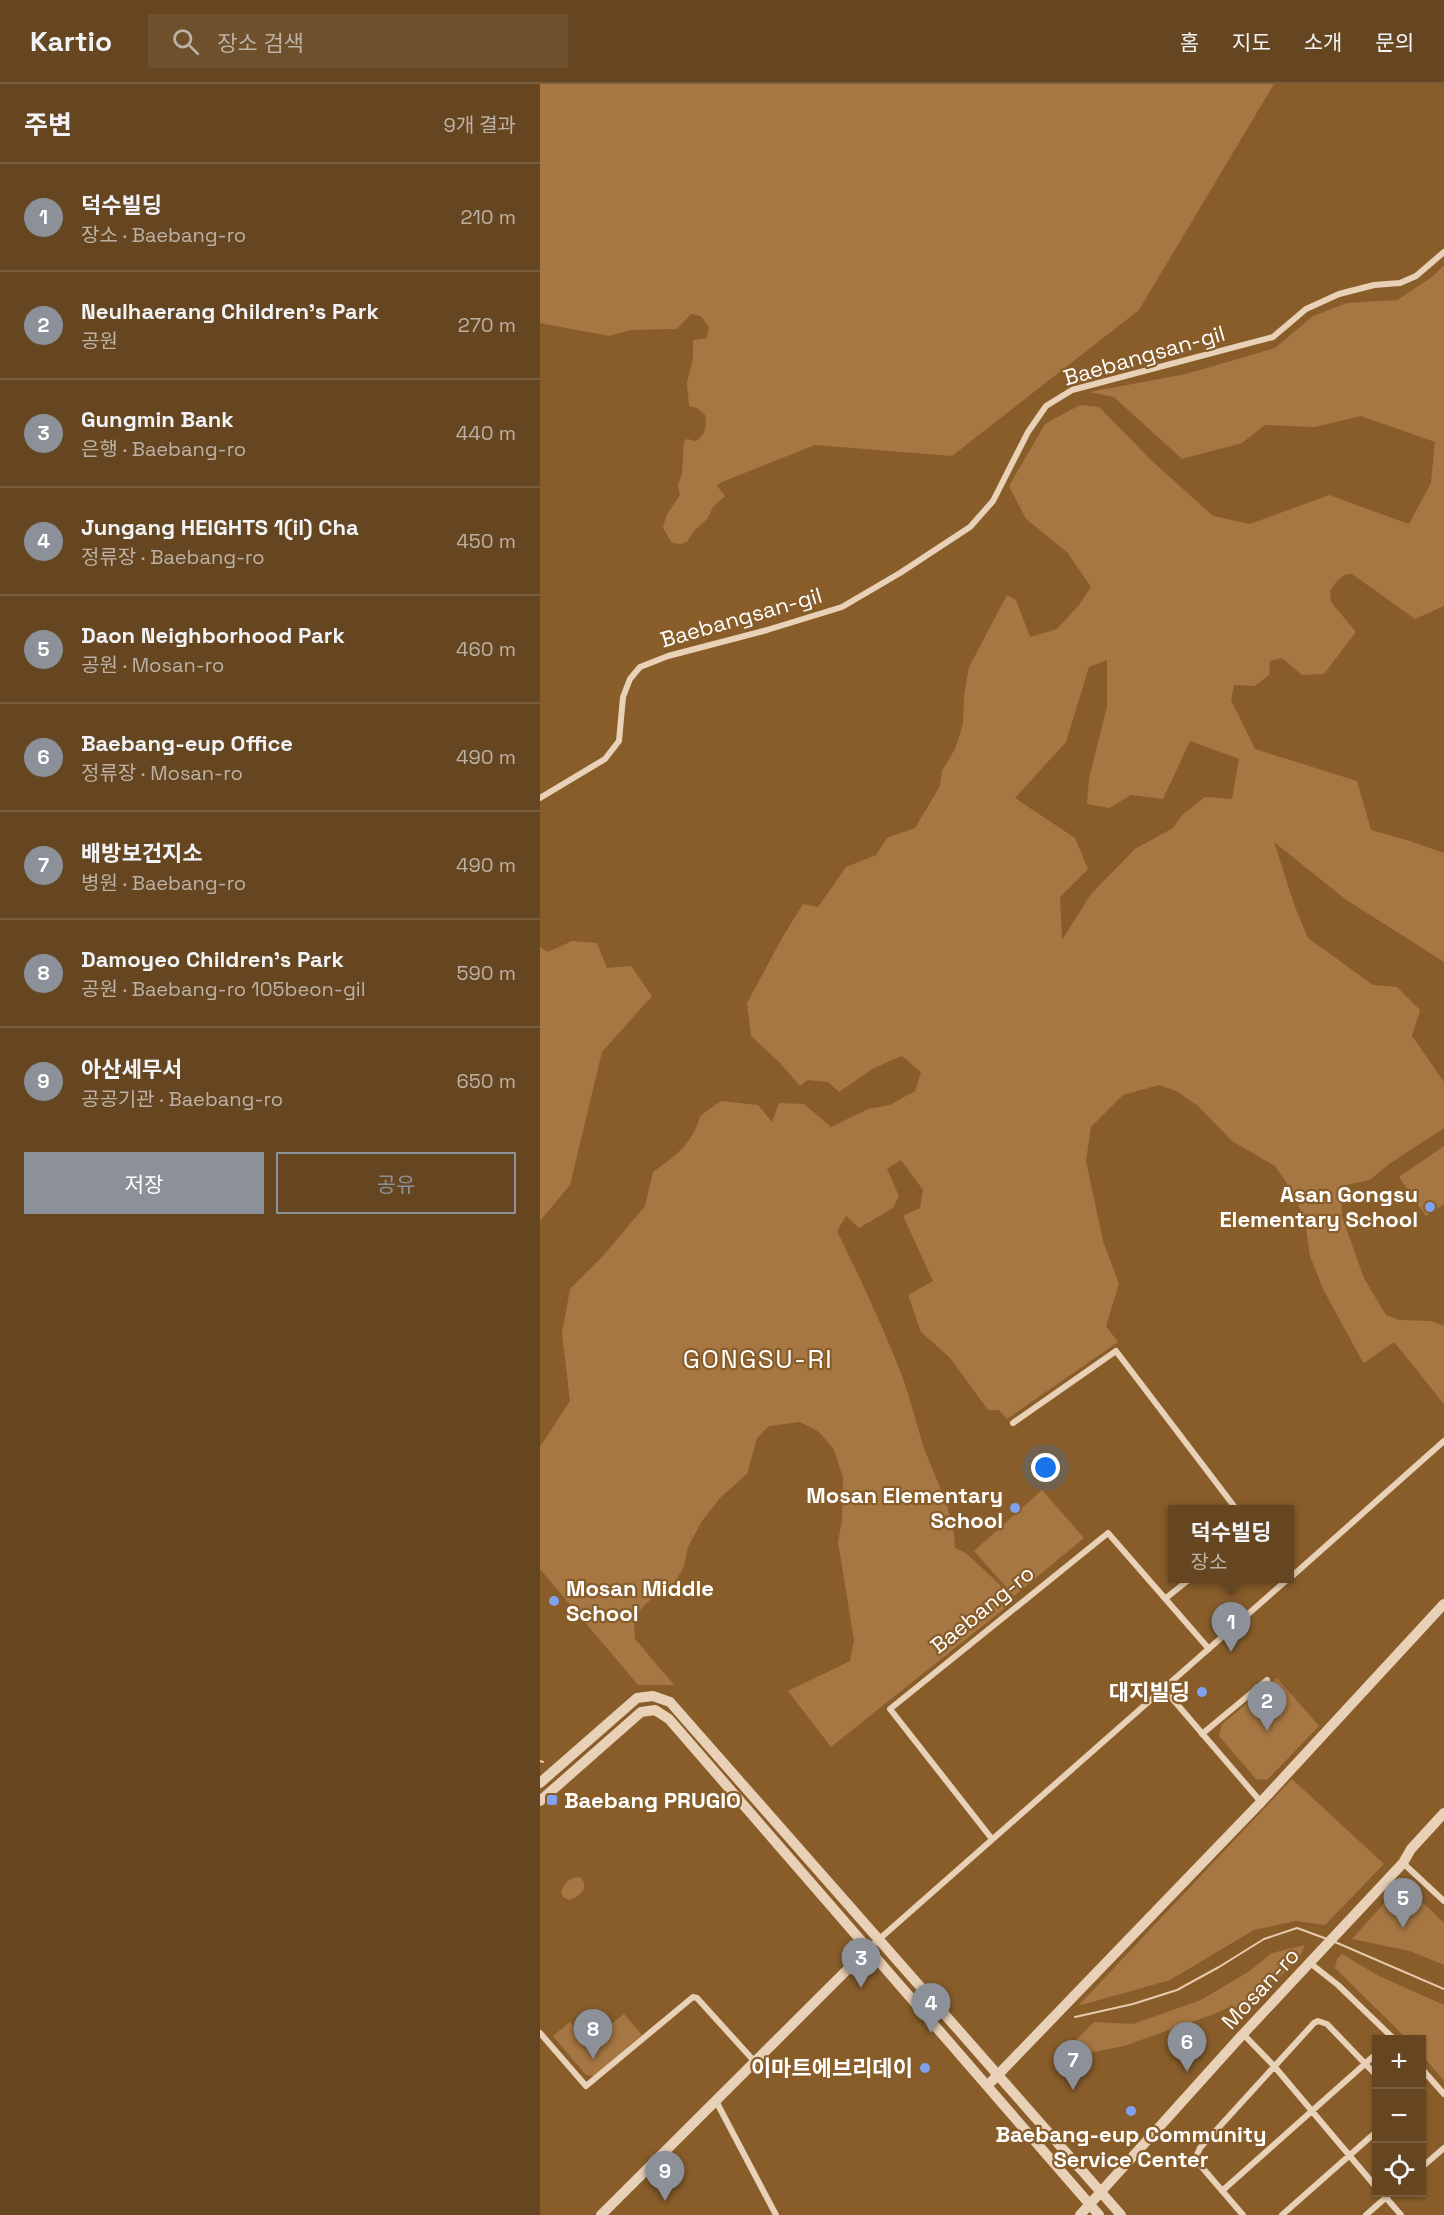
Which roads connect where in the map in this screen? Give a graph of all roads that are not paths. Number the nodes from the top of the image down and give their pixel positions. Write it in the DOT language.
graph roads {
  1 [pos="1444,252"];
  2 [pos="540,798"];
  3 [pos="1013,1423"];
  4 [pos="1444,1442"];
  5 [pos="1234,1505"];
  6 [pos="1294,1574"];
  7 [pos="1185,1583"];
  8 [pos="1283,1583"];
  9 [pos="1166,1598"];
  10 [pos="1444,1604"];
  11 [pos="1209,1649"];
  12 [pos="1267,1680"];
  13 [pos="1164,1689"];
  14 [pos="1203,1734"];
  15 [pos="540,1783"];
  16 [pos="540,1801"];
  17 [pos="1262,1802"];
  18 [pos="1444,1813"];
  19 [pos="992,1839"];
  20 [pos="1403,1863"];
  21 [pos="1444,1901"];
  22 [pos="880,1939"];
  23 [pos="867,1950"];
  24 [pos="1313,1959"];
  25 [pos="540,2033"];
  26 [pos="1244,2034"];
  27 [pos="1390,2035"];
  28 [pos="1372,2059"];
  29 [pos="755,2062"];
  30 [pos="1366,2064"];
  31 [pos="1274,2066"];
  32 [pos="1372,2070"];
  33 [pos="1426,2073"];
  34 [pos="997,2076"];
  35 [pos="987,2085"];
  36 [pos="1444,2094"];
  37 [pos="716,2101"];
  38 [pos="1312,2111"];
  39 [pos="1372,2136"];
  40 [pos="1444,2148"];
  41 [pos="1350,2156"];
  42 [pos="1426,2164"];
  43 [pos="1372,2181"];
  44 [pos="1222,2191"];
  45 [pos="1102,2192"];
  46 [pos="1381,2197"];
  47 [pos="1385,2197"];
  48 [pos="1090,2204"];
  49 [pos="604,2214"];
  50 [pos="776,2215"];
  51 [pos="1080,2215"];
  52 [pos="1099,2215"];
  53 [pos="1121,2215"];
  54 [pos="1243,2215"];
  55 [pos="1282,2215"];
  56 [pos="1366,2215"];
  57 [pos="1401,2215"];
  1 -- 2 [label="street, Baebangsan-gil"];
  3 -- 5 [label="street"];
  4 -- 6 [label="street"];
  7 -- 9 [label="street"];
  8 -- 11 [label="street"];
  9 -- 11 [label="street, Baebang-ro"];
  9 -- 19 [label="street, Baebang-ro"];
  10 -- 17 [label="street"];
  11 -- 13 [label="street"];
  12 -- 14 [label="street"];
  13 -- 14 [label="street"];
  13 -- 19 [label="street"];
  14 -- 17 [label="street"];
  15 -- 22 [label="street"];
  16 -- 23 [label="street"];
  17 -- 34 [label="street"];
  18 -- 20 [label="street, Mosan-ro"];
  19 -- 22 [label="street"];
  20 -- 21 [label="street"];
  20 -- 24 [label="street, Mosan-ro"];
  22 -- 23 [label="street"];
  22 -- 34 [label="street"];
  23 -- 29 [label="street"];
  23 -- 35 [label="street"];
  24 -- 26 [label="street, Mosan-ro"];
  24 -- 27 [label="street"];
  25 -- 29 [label="street"];
  26 -- 31 [label="street"];
  26 -- 45 [label="street, Mosan-ro"];
  28 -- 30 [label="street"];
  29 -- 37 [label="street"];
  30 -- 31 [label="street"];
  30 -- 32 [label="street"];
  30 -- 38 [label="street"];
  31 -- 38 [label="street"];
  31 -- 44 [label="street"];
  33 -- 36 [label="street"];
  34 -- 35 [label="street"];
  34 -- 45 [label="street"];
  35 -- 48 [label="street"];
  37 -- 49 [label="street"];
  37 -- 50 [label="street"];
  38 -- 41 [label="street"];
  38 -- 44 [label="street"];
  39 -- 41 [label="street"];
  40 -- 42 [label="street"];
  41 -- 43 [label="street"];
  41 -- 55 [label="street"];
  44 -- 54 [label="street"];
  45 -- 48 [label="street, Mosan-ro"];
  45 -- 53 [label="street"];
  46 -- 56 [label="street"];
  47 -- 57 [label="street"];
  48 -- 51 [label="street, Mosan-ro"];
  48 -- 52 [label="street"];
}
